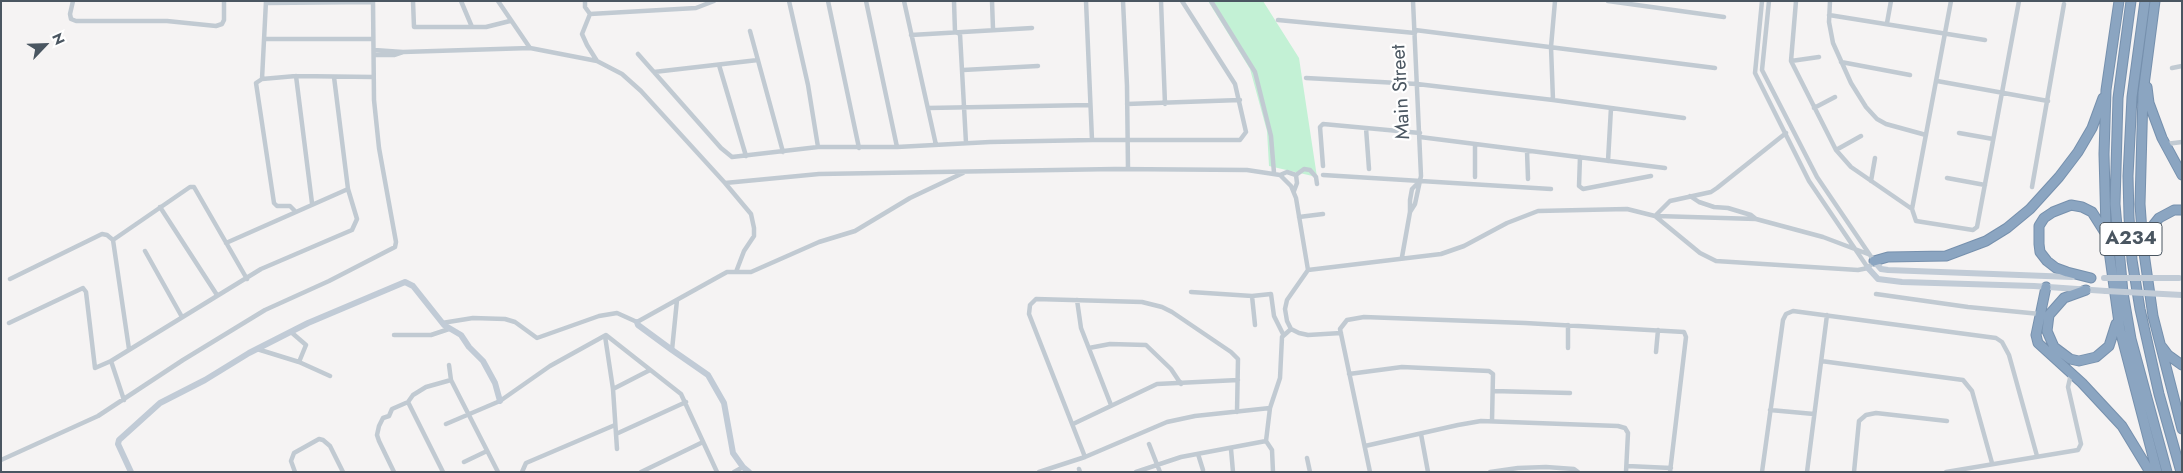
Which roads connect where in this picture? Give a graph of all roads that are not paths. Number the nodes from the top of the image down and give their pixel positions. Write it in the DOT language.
graph roads {
  1 [pos="73,1"];
  2 [pos="224,1"];
  3 [pos="413,1"];
  4 [pos="461,1"];
  5 [pos="498,1"];
  6 [pos="585,1"];
  7 [pos="714,1"];
  8 [pos="789,1"];
  9 [pos="828,1"];
  10 [pos="866,1"];
  11 [pos="904,1"];
  12 [pos="954,1"];
  13 [pos="992,1"];
  14 [pos="1086,1"];
  15 [pos="1123,1"];
  16 [pos="1161,1"];
  17 [pos="1182,1"];
  18 [pos="1211,1"];
  19 [pos="1413,1"];
  20 [pos="1555,1"];
  21 [pos="1608,1"];
  22 [pos="1762,1"];
  23 [pos="1769,1"];
  24 [pos="1796,1"];
  25 [pos="1830,1"];
  26 [pos="1891,1"];
  27 [pos="1951,1"];
  28 [pos="2018,1"];
  29 [pos="2119,1"];
  30 [pos="2131,1"];
  31 [pos="2145,1"];
  32 [pos="2156,1"];
  33 [pos="266,2"];
  34 [pos="373,2"];
  35 [pos="2064,4"];
  36 [pos="590,14"];
  37 [pos="1829,15"];
  38 [pos="1724,17"];
  39 [pos="1278,20"];
  40 [pos="510,21"];
  41 [pos="1887,23"];
  42 [pos="472,27"];
  43 [pos="1032,28"];
  44 [pos="993,29"];
  45 [pos="750,31"];
  46 [pos="955,32"];
  47 [pos="1415,32"];
  48 [pos="1945,34"];
  49 [pos="911,35"];
  50 [pos="266,39"];
  51 [pos="373,39"];
  52 [pos="1985,40"];
  53 [pos="1552,47"];
  54 [pos="530,48"];
  55 [pos="374,53"];
  56 [pos="638,54"];
  57 [pos="1819,57"];
  58 [pos="758,60"];
  59 [pos="597,61"];
  60 [pos="1791,61"];
  61 [pos="1841,62"];
  62 [pos="719,65"];
  63 [pos="1038,66"];
  64 [pos="2182,66"];
  65 [pos="1715,68"];
  66 [pos="2172,68"];
  67 [pos="963,70"];
  68 [pos="654,72"];
  69 [pos="2145,72"];
  70 [pos="1910,75"];
  71 [pos="296,76"];
  72 [pos="334,77"];
  73 [pos="373,77"];
  74 [pos="1306,78"];
  75 [pos="262,79"];
  76 [pos="1937,81"];
  77 [pos="1417,84"];
  78 [pos="2106,90"];
  79 [pos="2002,92"];
  80 [pos="1835,97"];
  81 [pos="1240,100"];
  82 [pos="1553,100"];
  83 [pos="2048,101"];
  84 [pos="1090,104"];
  85 [pos="1127,104"];
  86 [pos="1165,104"];
  87 [pos="964,106"];
  88 [pos="928,108"];
  89 [pos="1611,108"];
  90 [pos="1814,108"];
  91 [pos="1684,118"];
  92 [pos="1366,128"];
  93 [pos="1786,133"];
  94 [pos="1959,133"];
  95 [pos="1420,135"];
  96 [pos="1926,135"];
  97 [pos="1861,136"];
  98 [pos="1993,139"];
  99 [pos="1092,140"];
  100 [pos="1128,140"];
  101 [pos="2182,142"];
  102 [pos="966,143"];
  103 [pos="1475,144"];
  104 [pos="2165,144"];
  105 [pos="936,145"];
  106 [pos="818,147"];
  107 [pos="898,147"];
  108 [pos="859,148"];
  109 [pos="1836,150"];
  110 [pos="1528,151"];
  111 [pos="783,152"];
  112 [pos="746,156"];
  113 [pos="1580,157"];
  114 [pos="1875,158"];
  115 [pos="1608,161"];
  116 [pos="1323,166"];
  117 [pos="1665,168"];
  118 [pos="1128,169"];
  119 [pos="1369,169"];
  120 [pos="964,172"];
  121 [pos="1274,173"];
  122 [pos="1280,175"];
  123 [pos="1296,175"];
  124 [pos="1323,175"];
  125 [pos="2182,175"];
  126 [pos="1651,176"];
  127 [pos="1475,177"];
  128 [pos="1947,178"];
  129 [pos="1528,179"];
  130 [pos="1871,181"];
  131 [pos="1420,182"];
  132 [pos="725,183"];
  133 [pos="1317,184"];
  134 [pos="1985,185"];
  135 [pos="2032,187"];
  136 [pos="348,189"];
  137 [pos="1551,189"];
  138 [pos="1294,191"];
  139 [pos="1690,196"];
  140 [pos="312,204"];
  141 [pos="160,207"];
  142 [pos="1912,209"];
  143 [pos="2182,210"];
  144 [pos="295,211"];
  145 [pos="1323,214"];
  146 [pos="1655,216"];
  147 [pos="1299,217"];
  148 [pos="1756,219"];
  149 [pos="2106,234"];
  150 [pos="113,240"];
  151 [pos="226,243"];
  152 [pos="2143,246"];
  153 [pos="1856,248"];
  154 [pos="145,251"];
  155 [pos="1402,257"];
  156 [pos="1870,261"];
  157 [pos="1308,270"];
  158 [pos="736,272"];
  159 [pos="2091,278"];
  160 [pos="2181,278"];
  161 [pos="10,279"];
  162 [pos="246,279"];
  163 [pos="2046,287"];
  164 [pos="2086,290"];
  165 [pos="1191,292"];
  166 [pos="1876,294"];
  167 [pos="217,295"];
  168 [pos="2182,295"];
  169 [pos="1252,296"];
  170 [pos="677,300"];
  171 [pos="1077,300"];
  172 [pos="2041,314"];
  173 [pos="1827,315"];
  174 [pos="2118,316"];
  175 [pos="182,317"];
  176 [pos="637,322"];
  177 [pos="9,323"];
  178 [pos="442,323"];
  179 [pos="1255,325"];
  180 [pos="1568,325"];
  181 [pos="449,329"];
  182 [pos="1291,329"];
  183 [pos="1658,330"];
  184 [pos="291,332"];
  185 [pos="1341,333"];
  186 [pos="1284,334"];
  187 [pos="394,335"];
  188 [pos="605,336"];
  189 [pos="2159,344"];
  190 [pos="1089,348"];
  191 [pos="1568,348"];
  192 [pos="129,349"];
  193 [pos="257,349"];
  194 [pos="672,350"];
  195 [pos="1656,352"];
  196 [pos="111,360"];
  197 [pos="1821,361"];
  198 [pos="299,362"];
  199 [pos="449,365"];
  200 [pos="2182,365"];
  201 [pos="650,370"];
  202 [pos="1349,374"];
  203 [pos="2072,374"];
  204 [pos="330,376"];
  205 [pos="451,380"];
  206 [pos="1238,380"];
  207 [pos="1181,384"];
  208 [pos="613,388"];
  209 [pos="1493,391"];
  210 [pos="1570,393"];
  211 [pos="124,400"];
  212 [pos="500,401"];
  213 [pos="408,402"];
  214 [pos="686,402"];
  215 [pos="1111,405"];
  216 [pos="1270,408"];
  217 [pos="1770,410"];
  218 [pos="1237,412"];
  219 [pos="1814,414"];
  220 [pos="468,415"];
  221 [pos="1492,421"];
  222 [pos="1947,421"];
  223 [pos="446,424"];
  224 [pos="1073,424"];
  225 [pos="615,425"];
  226 [pos="2182,429"];
  227 [pos="616,434"];
  228 [pos="1420,434"];
  229 [pos="1266,441"];
  230 [pos="703,442"];
  231 [pos="1149,444"];
  232 [pos="1365,446"];
  233 [pos="617,449"];
  234 [pos="1231,449"];
  235 [pos="487,451"];
  236 [pos="1198,454"];
  237 [pos="2037,456"];
  238 [pos="1085,457"];
  239 [pos="1307,458"];
  240 [pos="1,460"];
  241 [pos="464,462"];
  242 [pos="1992,463"];
  243 [pos="1157,464"];
  244 [pos="1627,469"];
  245 [pos="746,470"];
  246 [pos="1203,470"];
  247 [pos="1671,470"];
  248 [pos="1956,471"];
  249 [pos="131,472"];
  250 [pos="295,472"];
  251 [pos="343,472"];
  252 [pos="394,472"];
  253 [pos="443,472"];
  254 [pos="498,472"];
  255 [pos="522,472"];
  256 [pos="641,472"];
  257 [pos="717,472"];
  258 [pos="734,472"];
  259 [pos="1039,472"];
  260 [pos="1136,472"];
  261 [pos="1160,472"];
  262 [pos="1233,472"];
  263 [pos="1273,472"];
  264 [pos="1310,472"];
  265 [pos="1370,472"];
  266 [pos="1428,472"];
  267 [pos="1490,472"];
  268 [pos="1578,472"];
  269 [pos="1762,472"];
  270 [pos="1807,472"];
  271 [pos="1854,472"];
  272 [pos="1946,472"];
  273 [pos="2150,472"];
  274 [pos="2157,472"];
  275 [pos="2167,472"];
  276 [pos="2181,472"];
  1 -- 2 [label="street"];
  3 -- 42 [label="street"];
  4 -- 42 [label="street"];
  5 -- 40 [label="street"];
  6 -- 36 [label="street"];
  7 -- 36 [label="street"];
  8 -- 106 [label="street"];
  9 -- 108 [label="street"];
  10 -- 107 [label="street"];
  11 -- 49 [label="street"];
  12 -- 46 [label="street"];
  13 -- 44 [label="street"];
  14 -- 84 [label="street"];
  15 -- 85 [label="street"];
  16 -- 86 [label="street"];
  17 -- 81 [label="street"];
  18 -- 121 [label="street"];
  19 -- 47 [label="street, Main Street"];
  20 -- 53 [label="street"];
  21 -- 38 [label="street"];
  22 -- 93 [label="street"];
  23 -- 156 [label="street"];
  24 -- 60 [label="street"];
  25 -- 37 [label="street"];
  26 -- 41 [label="street"];
  27 -- 48 [label="street"];
  28 -- 79 [label="street"];
  29 -- 78 [label="highway"];
  30 -- 275 [label="highway, A234"];
  31 -- 276 [label="highway, A234"];
  32 -- 69 [label="highway"];
  33 -- 34 [label="street"];
  33 -- 50 [label="street"];
  34 -- 51 [label="street"];
  35 -- 83 [label="street"];
  36 -- 59 [label="street"];
  37 -- 41 [label="street"];
  37 -- 61 [label="street"];
  39 -- 47 [label="street"];
  40 -- 42 [label="street"];
  40 -- 54 [label="street"];
  41 -- 48 [label="street"];
  43 -- 44 [label="street"];
  44 -- 46 [label="street"];
  45 -- 58 [label="street"];
  46 -- 49 [label="street"];
  46 -- 67 [label="street"];
  47 -- 53 [label="street"];
  47 -- 77 [label="street, Main Street"];
  48 -- 52 [label="street"];
  48 -- 76 [label="street"];
  49 -- 88 [label="street"];
  50 -- 51 [label="street"];
  50 -- 75 [label="street"];
  51 -- 55 [label="street"];
  53 -- 65 [label="street"];
  53 -- 82 [label="street"];
  54 -- 55 [label="street"];
  54 -- 59 [label="street"];
  55 -- 73 [label="street"];
  56 -- 68 [label="street"];
  57 -- 60 [label="street"];
  58 -- 62 [label="street"];
  58 -- 111 [label="street"];
  59 -- 132 [label="street"];
  60 -- 90 [label="street"];
  61 -- 70 [label="street"];
  61 -- 96 [label="street"];
  62 -- 68 [label="street"];
  62 -- 112 [label="street"];
  63 -- 67 [label="street"];
  64 -- 66 [label="street"];
  67 -- 87 [label="street"];
  68 -- 112 [label="street"];
  69 -- 104 [label="highway"];
  69 -- 152 [label="highway"];
  71 -- 72 [label="street"];
  71 -- 75 [label="street"];
  71 -- 140 [label="street"];
  72 -- 73 [label="street"];
  72 -- 136 [label="street"];
  73 -- 211 [label="street"];
  74 -- 77 [label="street"];
  75 -- 144 [label="street"];
  76 -- 79 [label="street"];
  76 -- 96 [label="street"];
  77 -- 82 [label="street"];
  77 -- 95 [label="street, Main Street"];
  78 -- 149 [label="highway"];
  78 -- 156 [label="highway"];
  79 -- 83 [label="street"];
  79 -- 98 [label="street"];
  80 -- 90 [label="street"];
  81 -- 86 [label="street"];
  81 -- 100 [label="street"];
  82 -- 89 [label="street"];
  83 -- 135 [label="street"];
  84 -- 87 [label="street"];
  84 -- 99 [label="street"];
  85 -- 86 [label="street"];
  85 -- 100 [label="street"];
  87 -- 88 [label="street"];
  87 -- 102 [label="street"];
  88 -- 105 [label="street"];
  89 -- 91 [label="street"];
  89 -- 115 [label="street"];
  90 -- 109 [label="street"];
  92 -- 95 [label="street"];
  92 -- 116 [label="street"];
  92 -- 119 [label="street"];
  93 -- 139 [label="street"];
  93 -- 153 [label="street"];
  94 -- 98 [label="street"];
  95 -- 103 [label="street"];
  95 -- 131 [label="street, Main Street"];
  96 -- 142 [label="street"];
  97 -- 109 [label="street"];
  98 -- 134 [label="street"];
  99 -- 100 [label="street"];
  99 -- 102 [label="street"];
  100 -- 118 [label="street"];
  101 -- 104 [label="street"];
  102 -- 105 [label="street"];
  103 -- 110 [label="street"];
  103 -- 127 [label="street"];
  104 -- 125 [label="highway"];
  105 -- 107 [label="street"];
  106 -- 108 [label="street"];
  106 -- 111 [label="street"];
  107 -- 108 [label="street"];
  109 -- 130 [label="street"];
  110 -- 113 [label="street"];
  110 -- 129 [label="street"];
  111 -- 112 [label="street"];
  113 -- 115 [label="street"];
  113 -- 126 [label="street"];
  114 -- 130 [label="street"];
  115 -- 117 [label="street"];
  118 -- 120 [label="street"];
  118 -- 121 [label="street"];
  120 -- 132 [label="street"];
  120 -- 158 [label="street"];
  121 -- 122 [label="street"];
  122 -- 123 [label="street"];
  122 -- 138 [label="street"];
  123 -- 133 [label="street"];
  123 -- 138 [label="street"];
  124 -- 131 [label="street"];
  128 -- 134 [label="street"];
  130 -- 142 [label="street"];
  131 -- 137 [label="street"];
  131 -- 155 [label="street, Main Street"];
  132 -- 158 [label="street"];
  134 -- 142 [label="street"];
  136 -- 140 [label="street"];
  136 -- 162 [label="street"];
  138 -- 147 [label="street"];
  139 -- 146 [label="street"];
  139 -- 148 [label="street"];
  140 -- 144 [label="street"];
  141 -- 150 [label="street"];
  141 -- 151 [label="street"];
  141 -- 167 [label="street"];
  143 -- 152 [label="highway"];
  144 -- 151 [label="street"];
  145 -- 147 [label="street"];
  146 -- 148 [label="street"];
  146 -- 155 [label="street"];
  146 -- 156 [label="street"];
  147 -- 157 [label="street"];
  148 -- 153 [label="street"];
  149 -- 159 [label="highway"];
  149 -- 174 [label="highway"];
  150 -- 161 [label="street"];
  150 -- 192 [label="street"];
  151 -- 162 [label="street"];
  152 -- 189 [label="highway"];
  153 -- 156 [label="street"];
  153 -- 156 [label="street"];
  154 -- 175 [label="street"];
  155 -- 157 [label="street"];
  156 -- 159 [label="street"];
  156 -- 163 [label="street"];
  157 -- 182 [label="street"];
  158 -- 170 [label="street"];
  159 -- 160 [label="street, bridge"];
  162 -- 167 [label="street"];
  163 -- 164 [label="street"];
  163 -- 172 [label="highway"];
  164 -- 168 [label="street, bridge"];
  164 -- 174 [label="highway"];
  165 -- 169 [label="street"];
  166 -- 172 [label="street"];
  167 -- 175 [label="street"];
  169 -- 179 [label="street"];
  169 -- 186 [label="street"];
  170 -- 176 [label="street"];
  170 -- 194 [label="street"];
  171 -- 190 [label="street"];
  171 -- 206 [label="street"];
  171 -- 224 [label="street"];
  172 -- 203 [label="highway"];
  173 -- 197 [label="street"];
  173 -- 217 [label="street"];
  173 -- 237 [label="street"];
  174 -- 274 [label="highway"];
  175 -- 192 [label="street"];
  176 -- 178 [label="street"];
  176 -- 194 [label="street"];
  177 -- 196 [label="street"];
  178 -- 181 [label="street"];
  178 -- 184 [label="street"];
  180 -- 183 [label="street"];
  180 -- 185 [label="street"];
  180 -- 191 [label="street"];
  181 -- 187 [label="street"];
  181 -- 212 [label="street"];
  182 -- 185 [label="street"];
  182 -- 186 [label="street"];
  183 -- 195 [label="street"];
  183 -- 247 [label="street"];
  184 -- 193 [label="street"];
  184 -- 198 [label="street"];
  185 -- 202 [label="street"];
  186 -- 216 [label="street"];
  188 -- 201 [label="street"];
  188 -- 208 [label="street"];
  188 -- 212 [label="street"];
  189 -- 200 [label="highway"];
  189 -- 226 [label="highway"];
  190 -- 207 [label="street"];
  190 -- 215 [label="street"];
  192 -- 196 [label="street"];
  193 -- 198 [label="street"];
  193 -- 249 [label="street"];
  194 -- 245 [label="street"];
  196 -- 211 [label="street"];
  197 -- 219 [label="street"];
  197 -- 242 [label="street"];
  198 -- 204 [label="street"];
  199 -- 205 [label="street"];
  201 -- 208 [label="street"];
  201 -- 214 [label="street"];
  202 -- 209 [label="street"];
  202 -- 232 [label="street"];
  203 -- 237 [label="street"];
  203 -- 273 [label="highway"];
  205 -- 213 [label="street"];
  205 -- 220 [label="street"];
  206 -- 207 [label="street"];
  206 -- 218 [label="street"];
  207 -- 215 [label="street"];
  208 -- 225 [label="street"];
  209 -- 210 [label="street"];
  209 -- 221 [label="street"];
  211 -- 240 [label="street"];
  212 -- 220 [label="street"];
  213 -- 252 [label="street"];
  213 -- 253 [label="street"];
  214 -- 227 [label="street"];
  214 -- 230 [label="street"];
  215 -- 224 [label="street"];
  216 -- 218 [label="street"];
  216 -- 229 [label="street"];
  217 -- 219 [label="street"];
  217 -- 269 [label="street"];
  218 -- 238 [label="street"];
  219 -- 270 [label="street"];
  220 -- 223 [label="street"];
  220 -- 235 [label="street"];
  221 -- 228 [label="street"];
  221 -- 244 [label="street"];
  222 -- 271 [label="street"];
  224 -- 238 [label="street"];
  225 -- 227 [label="street"];
  225 -- 255 [label="street"];
  227 -- 233 [label="street"];
  228 -- 232 [label="street"];
  228 -- 266 [label="street"];
  229 -- 234 [label="street"];
  229 -- 263 [label="street"];
  230 -- 256 [label="street"];
  230 -- 257 [label="street"];
  231 -- 243 [label="street"];
  232 -- 265 [label="street"];
  234 -- 236 [label="street"];
  234 -- 262 [label="street"];
  235 -- 241 [label="street"];
  235 -- 254 [label="street"];
  236 -- 243 [label="street"];
  236 -- 246 [label="street"];
  237 -- 242 [label="street"];
  238 -- 259 [label="street"];
  239 -- 264 [label="street"];
  242 -- 248 [label="street"];
  243 -- 260 [label="street"];
  243 -- 261 [label="street"];
  244 -- 247 [label="street"];
  245 -- 258 [label="street"];
  248 -- 272 [label="street"];
  250 -- 251 [label="street"];
  267 -- 268 [label="street"];
}
